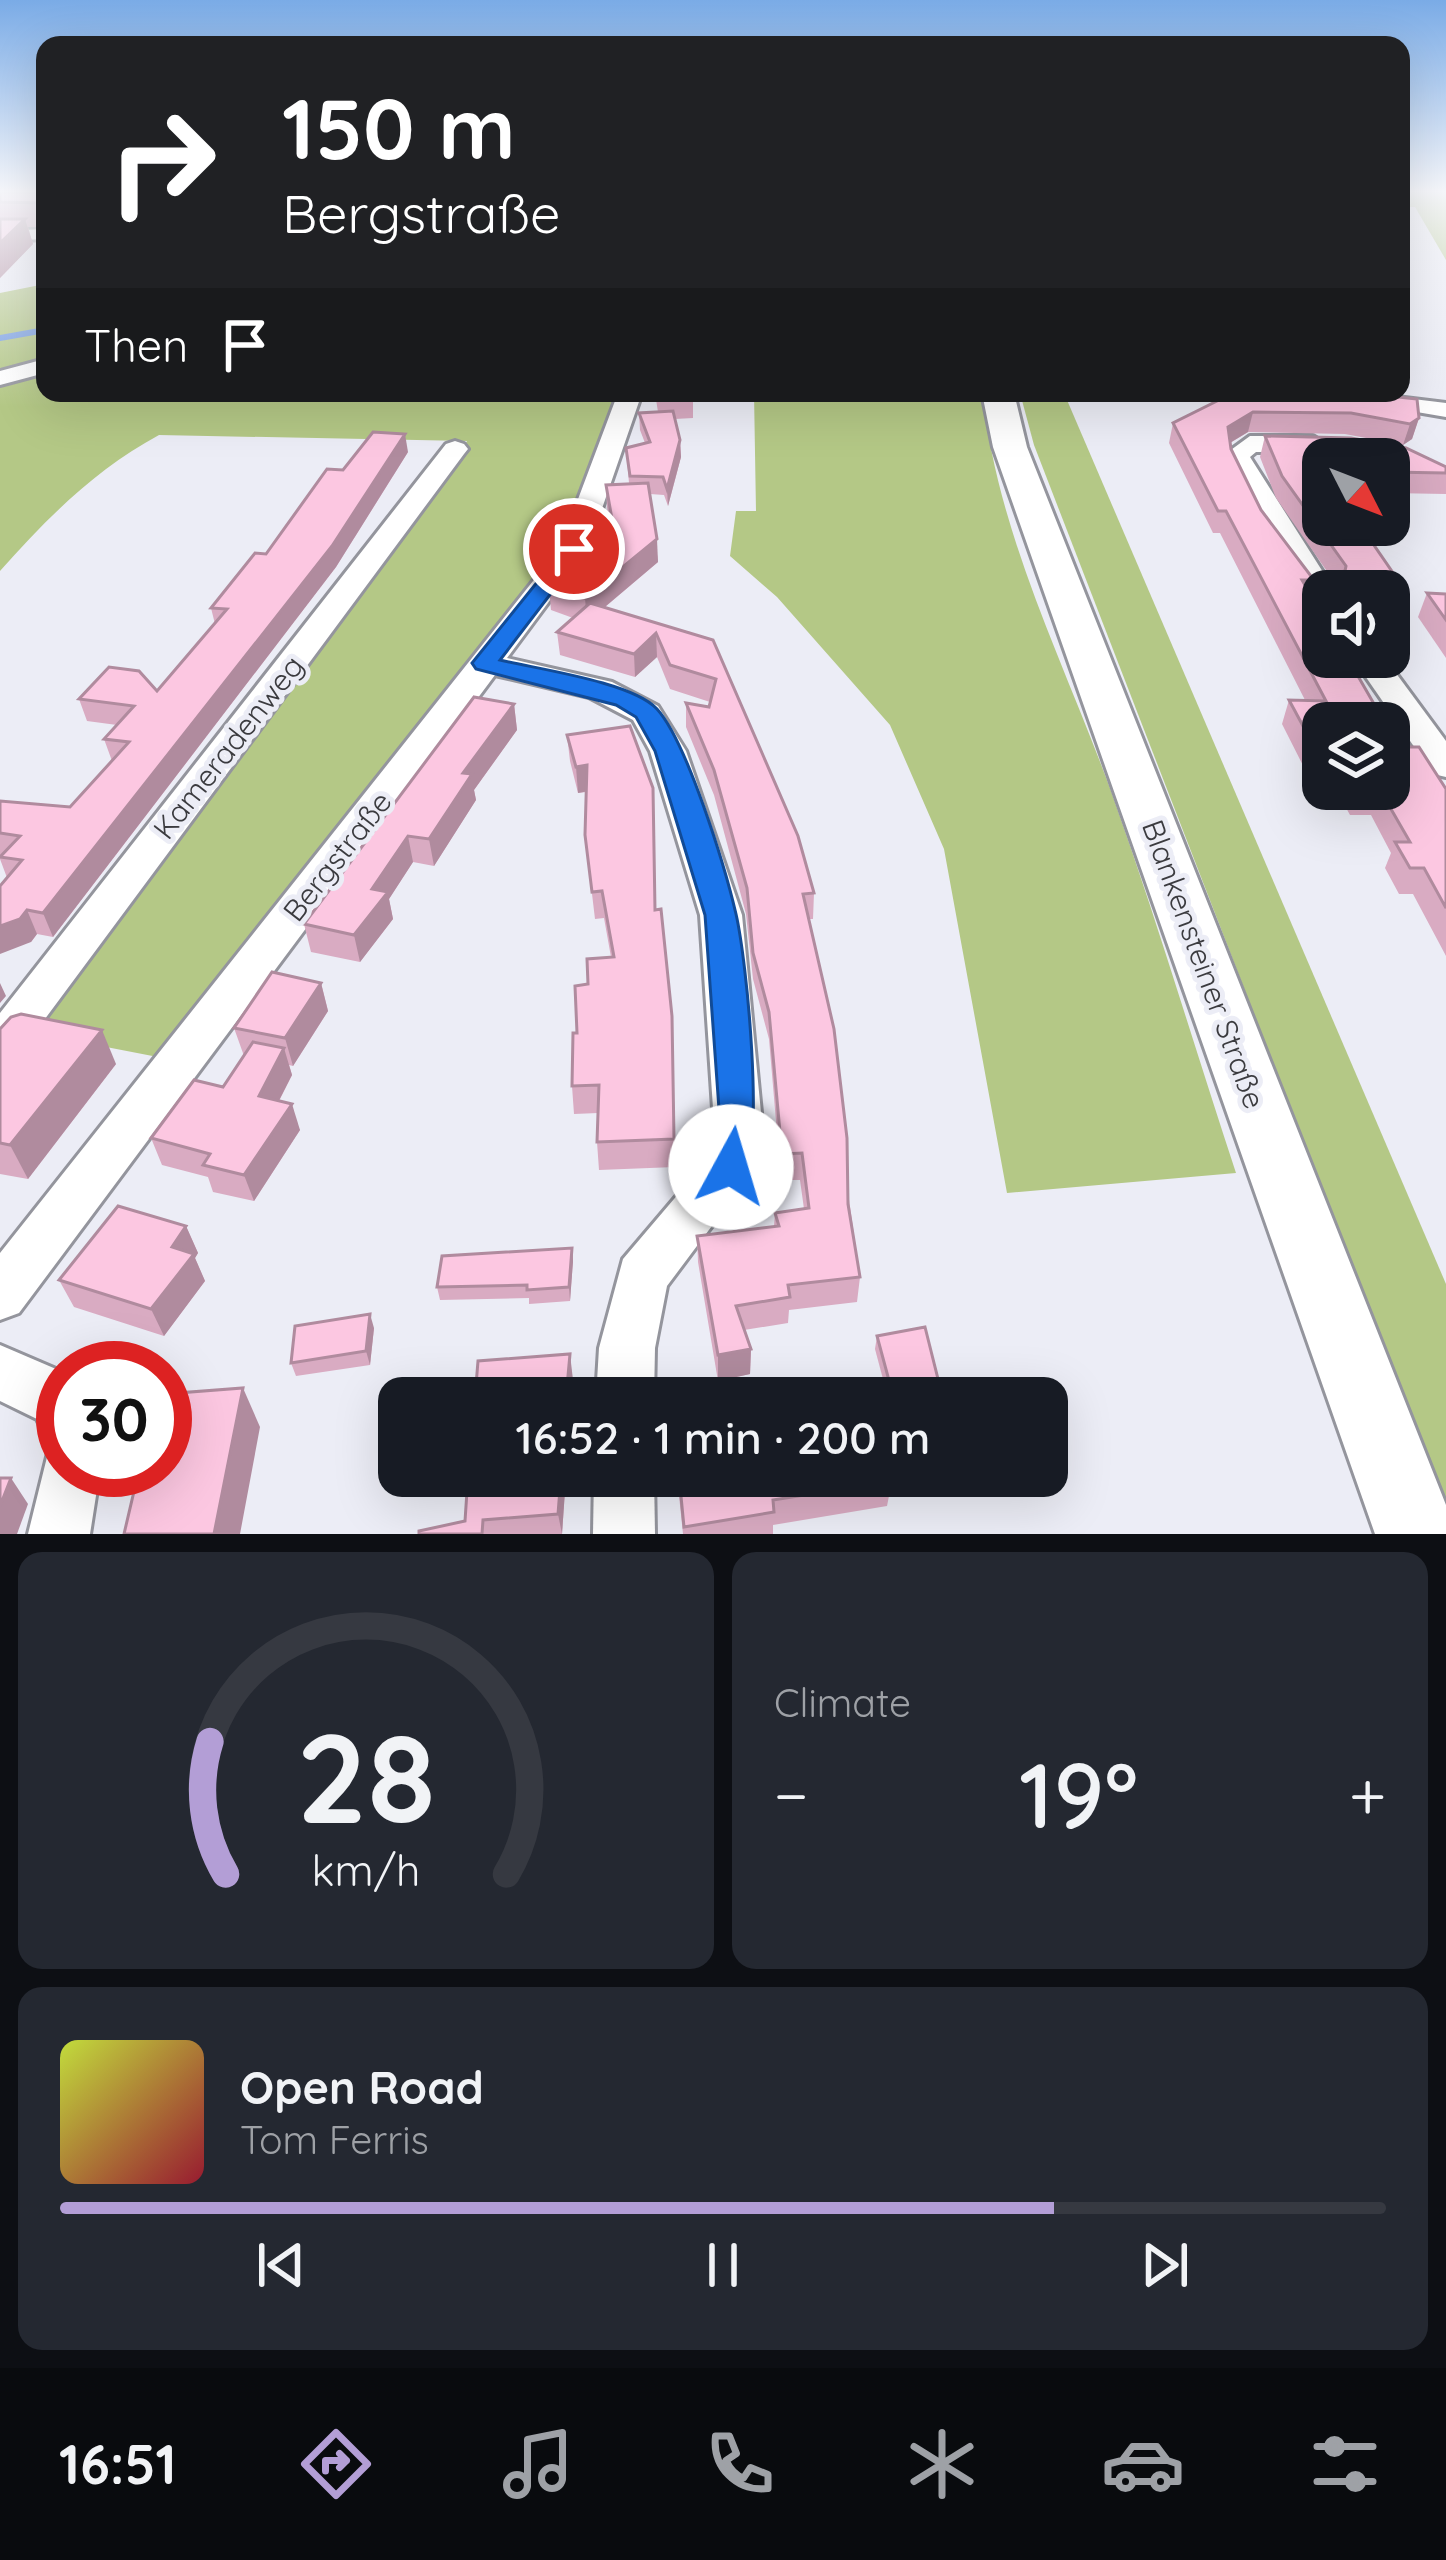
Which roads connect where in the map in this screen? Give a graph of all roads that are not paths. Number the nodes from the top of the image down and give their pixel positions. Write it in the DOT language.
graph roads {
  1 [pos="36,368"];
  2 [pos="0,378"];
  3 [pos="627,402"];
  4 [pos="1000,402"];
  5 [pos="1398,402"];
  6 [pos="1446,410"];
  7 [pos="1302,445"];
  8 [pos="455,449"];
  9 [pos="1306,570"];
  10 [pos="484,663"];
  11 [pos="1383,678"];
  12 [pos="1446,766"];
  13 [pos="0,1046"];
  14 [pos="5,1277"];
  15 [pos="0,1372"];
  16 [pos="626,1377"];
  17 [pos="36,1390"];
  18 [pos="65,1497"];
  19 [pos="624,1497"];
  20 [pos="59,1534"];
  21 [pos="624,1534"];
  22 [pos="1416,1534"];
  1 -- 2 [label="street"];
  3 -- 10 [label="street, Bergstraße"];
  4 -- 22 [label="main road, Blankensteiner Straße"];
  5 -- 6 [label="street"];
  7 -- 9 [label="street"];
  8 -- 13 [label="street, Kameradenweg"];
  10 -- 14 [label="street, Bergstraße"];
  10 -- 16 [label="street"];
  11 -- 12 [label="street"];
  15 -- 17 [label="street"];
  18 -- 20 [label="street"];
  19 -- 21 [label="street"];
}
